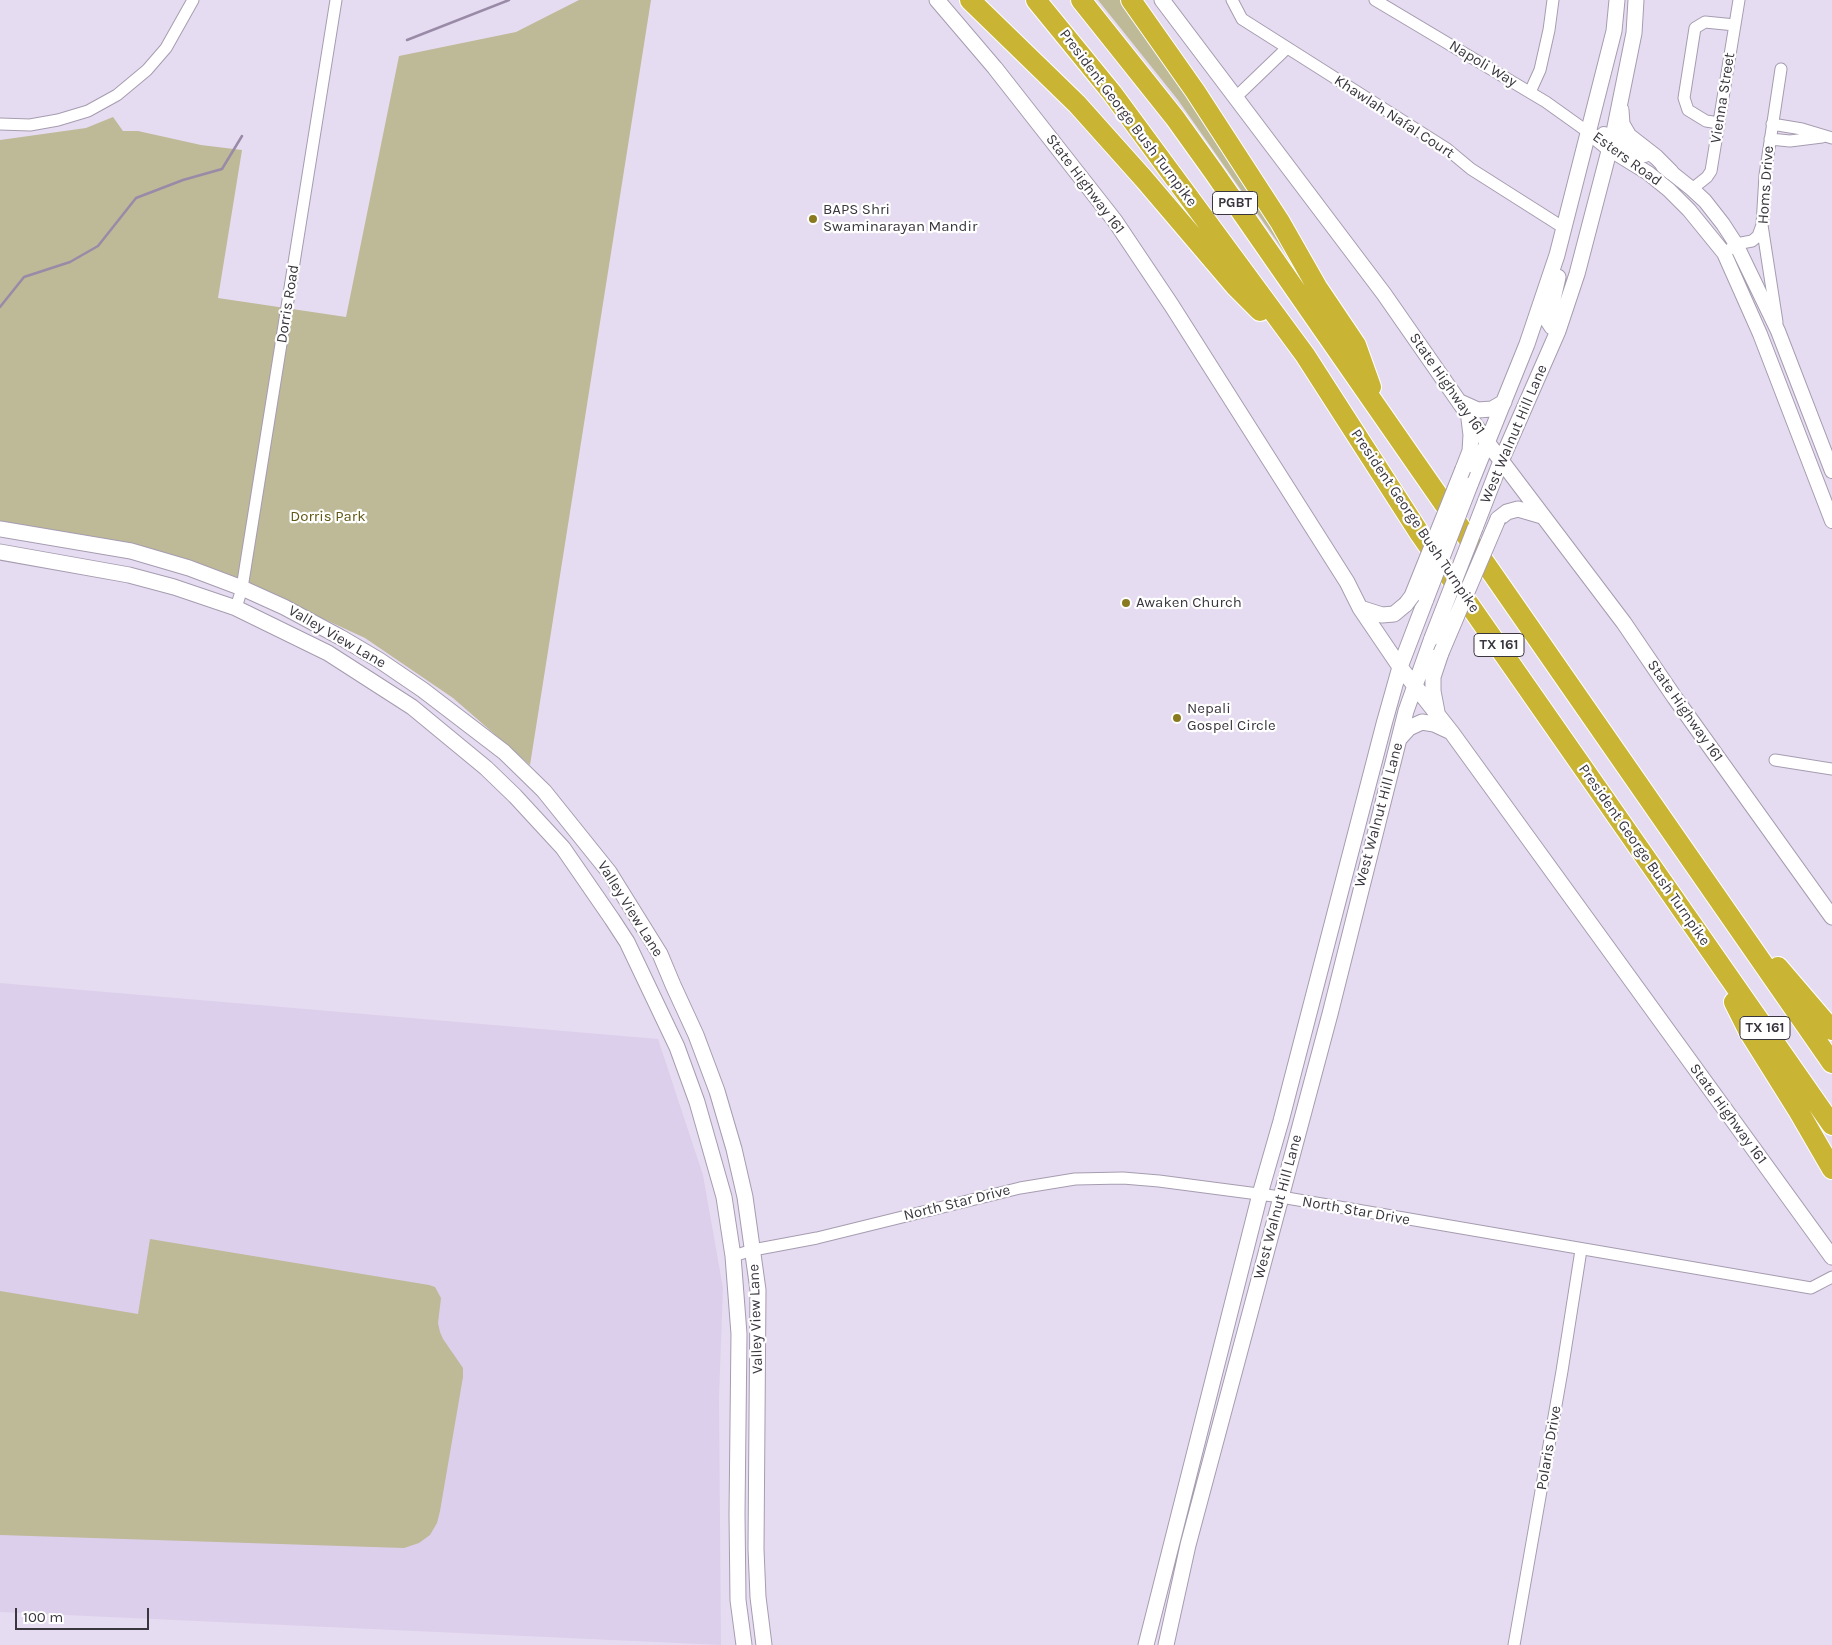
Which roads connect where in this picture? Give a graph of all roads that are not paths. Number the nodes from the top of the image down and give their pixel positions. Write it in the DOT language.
graph roads {
  1 [pos="193,0"];
  2 [pos="336,0"];
  3 [pos="937,0"];
  4 [pos="970,0"];
  5 [pos="1036,0"];
  6 [pos="1082,0"];
  7 [pos="1131,0"];
  8 [pos="1162,0"];
  9 [pos="1232,0"];
  10 [pos="1375,0"];
  11 [pos="1553,0"];
  12 [pos="1617,0"];
  13 [pos="1636,0"];
  14 [pos="1739,0"];
  15 [pos="1735,25"];
  16 [pos="1286,48"];
  17 [pos="1781,69"];
  18 [pos="1530,92"];
  19 [pos="1236,97"];
  20 [pos="1620,105"];
  21 [pos="1719,123"];
  22 [pos="0,124"];
  23 [pos="1772,124"];
  24 [pos="1588,132"];
  25 [pos="1770,138"];
  26 [pos="1828,138"];
  27 [pos="1611,143"];
  28 [pos="1671,172"];
  29 [pos="1692,189"];
  30 [pos="1762,225"];
  31 [pos="1564,228"];
  32 [pos="1736,244"];
  33 [pos="1724,253"];
  34 [pos="1557,255"];
  35 [pos="1558,331"];
  36 [pos="1778,331"];
  37 [pos="1305,355"];
  38 [pos="1458,401"];
  39 [pos="1504,402"];
  40 [pos="1380,412"];
  41 [pos="1468,415"];
  42 [pos="1814,424"];
  43 [pos="1798,431"];
  44 [pos="1487,442"];
  45 [pos="1501,461"];
  46 [pos="1832,471"];
  47 [pos="1542,516"];
  48 [pos="1832,521"];
  49 [pos="0,529"];
  50 [pos="0,552"];
  51 [pos="242,588"];
  52 [pos="236,608"];
  53 [pos="1360,608"];
  54 [pos="1400,667"];
  55 [pos="1414,686"];
  56 [pos="1437,714"];
  57 [pos="1452,732"];
  58 [pos="1399,739"];
  59 [pos="1774,760"];
  60 [pos="1832,769"];
  61 [pos="1352,845"];
  62 [pos="1369,850"];
  63 [pos="1727,912"];
  64 [pos="1832,917"];
  65 [pos="1697,931"];
  66 [pos="1832,1030"];
  67 [pos="1832,1063"];
  68 [pos="1832,1125"];
  69 [pos="1832,1169"];
  70 [pos="1260,1194"];
  71 [pos="1281,1198"];
  72 [pos="753,1250"];
  73 [pos="1581,1250"];
  74 [pos="733,1256"];
  75 [pos="1832,1257"];
  76 [pos="1832,1277"];
  77 [pos="1210,1390"];
  78 [pos="1228,1395"];
  79 [pos="1169,1549"];
  80 [pos="1186,1554"];
  81 [pos="744,1645"];
  82 [pos="764,1645"];
  83 [pos="1146,1645"];
  84 [pos="1166,1645"];
  85 [pos="1514,1645"];
  1 -- 22 [label="street"];
  2 -- 51 [label="street, Dorris Road"];
  3 -- 53 [label="main road, State Highway 161"];
  4 -- 37 [label="highway"];
  5 -- 37 [label="highway, President George Bush Turnpike / PGBT"];
  6 -- 40 [label="highway, PGBT"];
  7 -- 40 [label="highway"];
  8 -- 19 [label="main road, State Highway 161"];
  9 -- 16 [label="street, Khawlah Nafal Court"];
  10 -- 18 [label="street, Napoli Way"];
  11 -- 18 [label="street"];
  12 -- 24 [label="main road, West Walnut Hill Lane"];
  13 -- 20 [label="main road, West Walnut Hill Lane"];
  14 -- 15 [label="street, Vienna Street"];
  15 -- 21 [label="street, Vienna Street"];
  15 -- 21 [label="street"];
  16 -- 19 [label="street"];
  16 -- 31 [label="street, Khawlah Nafal Court"];
  17 -- 23 [label="street, Homs Drive"];
  18 -- 24 [label="street, Napoli Way"];
  19 -- 38 [label="main road, State Highway 161"];
  20 -- 27 [label="main road, West Walnut Hill Lane"];
  20 -- 28 [label="main road"];
  21 -- 29 [label="street, Vienna Street"];
  23 -- 25 [label="street, Homs Drive"];
  23 -- 26 [label="street"];
  24 -- 27 [label="street, Esters Road"];
  24 -- 31 [label="main road, West Walnut Hill Lane"];
  25 -- 26 [label="street"];
  25 -- 30 [label="street, Homs Drive"];
  27 -- 28 [label="street, Esters Road"];
  27 -- 33 [label="street, Esters Road"];
  27 -- 35 [label="main road, West Walnut Hill Lane"];
  28 -- 29 [label="street, Esters Road"];
  29 -- 32 [label="street, Esters Road"];
  30 -- 32 [label="street"];
  30 -- 36 [label="street, Homs Drive"];
  31 -- 34 [label="main road, West Walnut Hill Lane"];
  32 -- 33 [label="street"];
  32 -- 36 [label="street, Esters Road"];
  33 -- 43 [label="street, Esters Road"];
  34 -- 35 [label="main road"];
  34 -- 39 [label="main road, West Walnut Hill Lane"];
  35 -- 45 [label="main road, West Walnut Hill Lane"];
  36 -- 42 [label="street, Esters Road"];
  37 -- 65 [label="highway, President George Bush Turnpike / TX 161"];
  38 -- 39 [label="main road"];
  38 -- 41 [label="main road, State Highway 161"];
  39 -- 44 [label="main road, West Walnut Hill Lane"];
  40 -- 63 [label="highway, TX 161"];
  41 -- 44 [label="main road, State Highway 161"];
  41 -- 53 [label="main road, bridge"];
  42 -- 43 [label="street"];
  42 -- 46 [label="street, Esters Road"];
  43 -- 48 [label="street, Esters Road"];
  44 -- 45 [label="main road, State Highway 161"];
  44 -- 54 [label="main road, West Walnut Hill Lane, bridge"];
  45 -- 47 [label="main road, State Highway 161"];
  45 -- 55 [label="main road, West Walnut Hill Lane, bridge"];
  47 -- 56 [label="main road, bridge"];
  47 -- 64 [label="main road, State Highway 161"];
  49 -- 51 [label="main road, Valley View Lane"];
  50 -- 52 [label="main road, Valley View Lane"];
  51 -- 52 [label="street, Dorris Road"];
  51 -- 72 [label="main road, Valley View Lane"];
  52 -- 74 [label="main road, Valley View Lane"];
  53 -- 54 [label="main road, State Highway 161"];
  54 -- 55 [label="main road, State Highway 161"];
  54 -- 61 [label="main road, West Walnut Hill Lane"];
  55 -- 56 [label="main road, State Highway 161"];
  55 -- 58 [label="main road, West Walnut Hill Lane"];
  56 -- 57 [label="main road, State Highway 161"];
  57 -- 58 [label="main road"];
  57 -- 75 [label="main road, State Highway 161"];
  58 -- 62 [label="main road, West Walnut Hill Lane"];
  59 -- 60 [label="street"];
  61 -- 62 [label="main road"];
  61 -- 70 [label="main road, West Walnut Hill Lane"];
  62 -- 71 [label="main road, West Walnut Hill Lane"];
  63 -- 66 [label="highway"];
  63 -- 67 [label="highway, TX 161"];
  65 -- 68 [label="highway, President George Bush Turnpike / TX 161"];
  65 -- 69 [label="highway"];
  70 -- 71 [label="street, North Star Drive"];
  70 -- 72 [label="street, North Star Drive"];
  70 -- 77 [label="main road, West Walnut Hill Lane"];
  71 -- 73 [label="street, North Star Drive"];
  71 -- 78 [label="main road, West Walnut Hill Lane"];
  72 -- 74 [label="street, North Star Drive"];
  72 -- 82 [label="main road, Valley View Lane"];
  73 -- 76 [label="street, North Star Drive"];
  73 -- 85 [label="street, Polaris Drive"];
  74 -- 81 [label="main road, Valley View Lane"];
  77 -- 78 [label="main road"];
  77 -- 79 [label="main road, West Walnut Hill Lane"];
  78 -- 80 [label="main road, West Walnut Hill Lane"];
  79 -- 80 [label="main road"];
  79 -- 83 [label="main road, West Walnut Hill Lane"];
  80 -- 84 [label="main road, West Walnut Hill Lane"];
}
